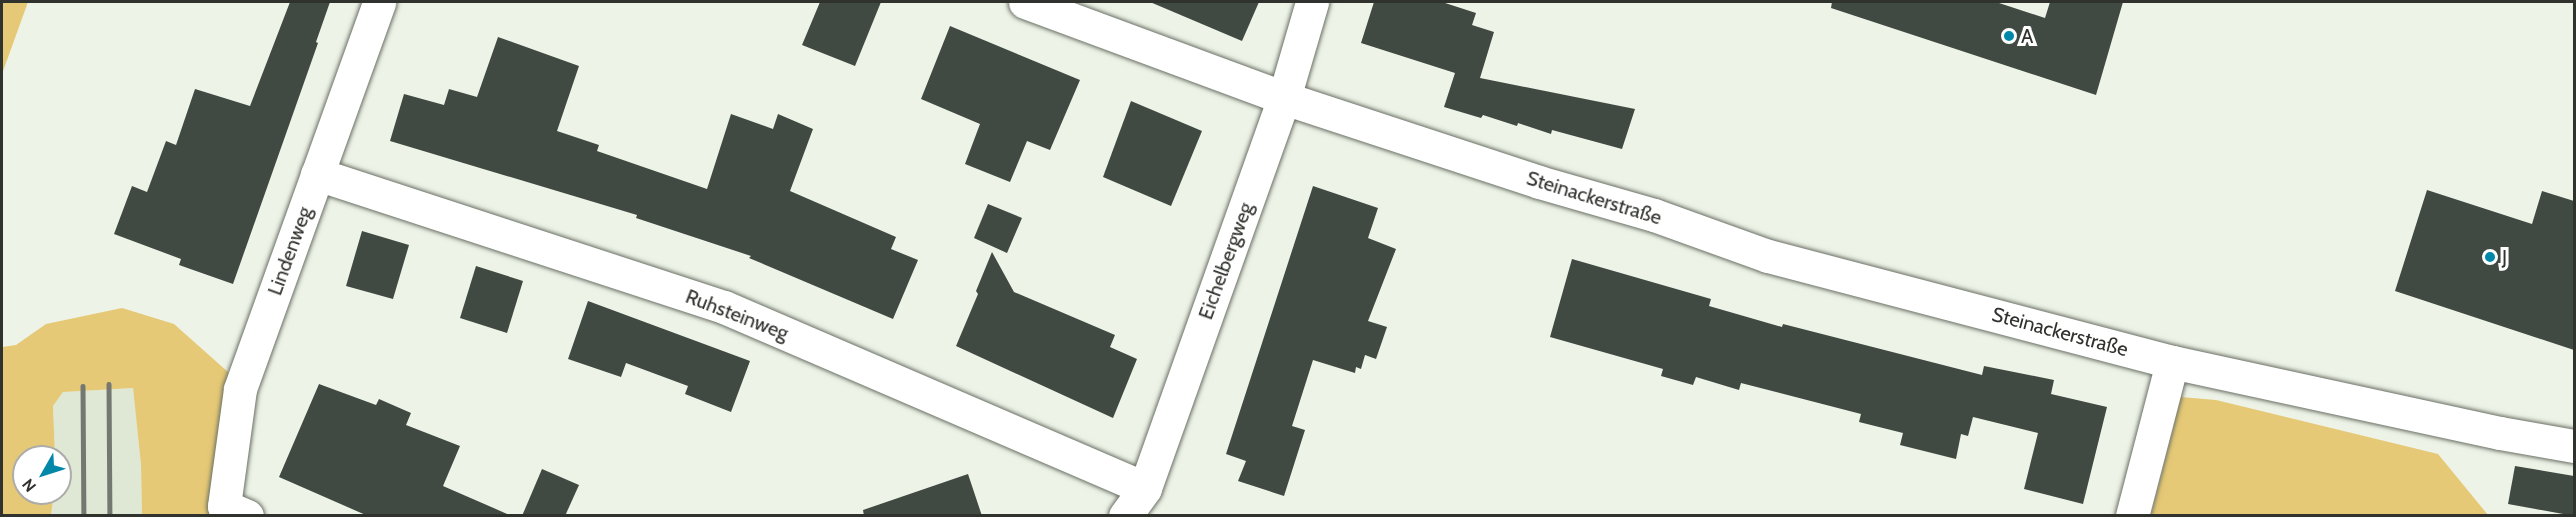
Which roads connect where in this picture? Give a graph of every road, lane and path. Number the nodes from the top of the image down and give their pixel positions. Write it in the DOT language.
graph roads {
  1 [pos="379,2"];
  2 [pos="1025,2"];
  3 [pos="1312,2"];
  4 [pos="1284,98"];
  5 [pos="317,174"];
  6 [pos="2172,362"];
  7 [pos="2574,446"];
  8 [pos="1144,488"];
  9 [pos="236,511"];
  10 [pos="1125,516"];
  11 [pos="2132,516"];
  1 -- 5 [label="street, Lindenweg"];
  2 -- 4 [label="street, Steinackerstraße"];
  3 -- 4 [label="street, Eichelbergweg"];
  4 -- 6 [label="street, Steinackerstraße"];
  4 -- 8 [label="street, Eichelbergweg"];
  5 -- 8 [label="street, Ruhsteinweg"];
  5 -- 9 [label="street, Lindenweg"];
  6 -- 7 [label="street, Steinackerstraße"];
  6 -- 11 [label="street"];
  8 -- 10 [label="street, Eichelbergweg"];
}
